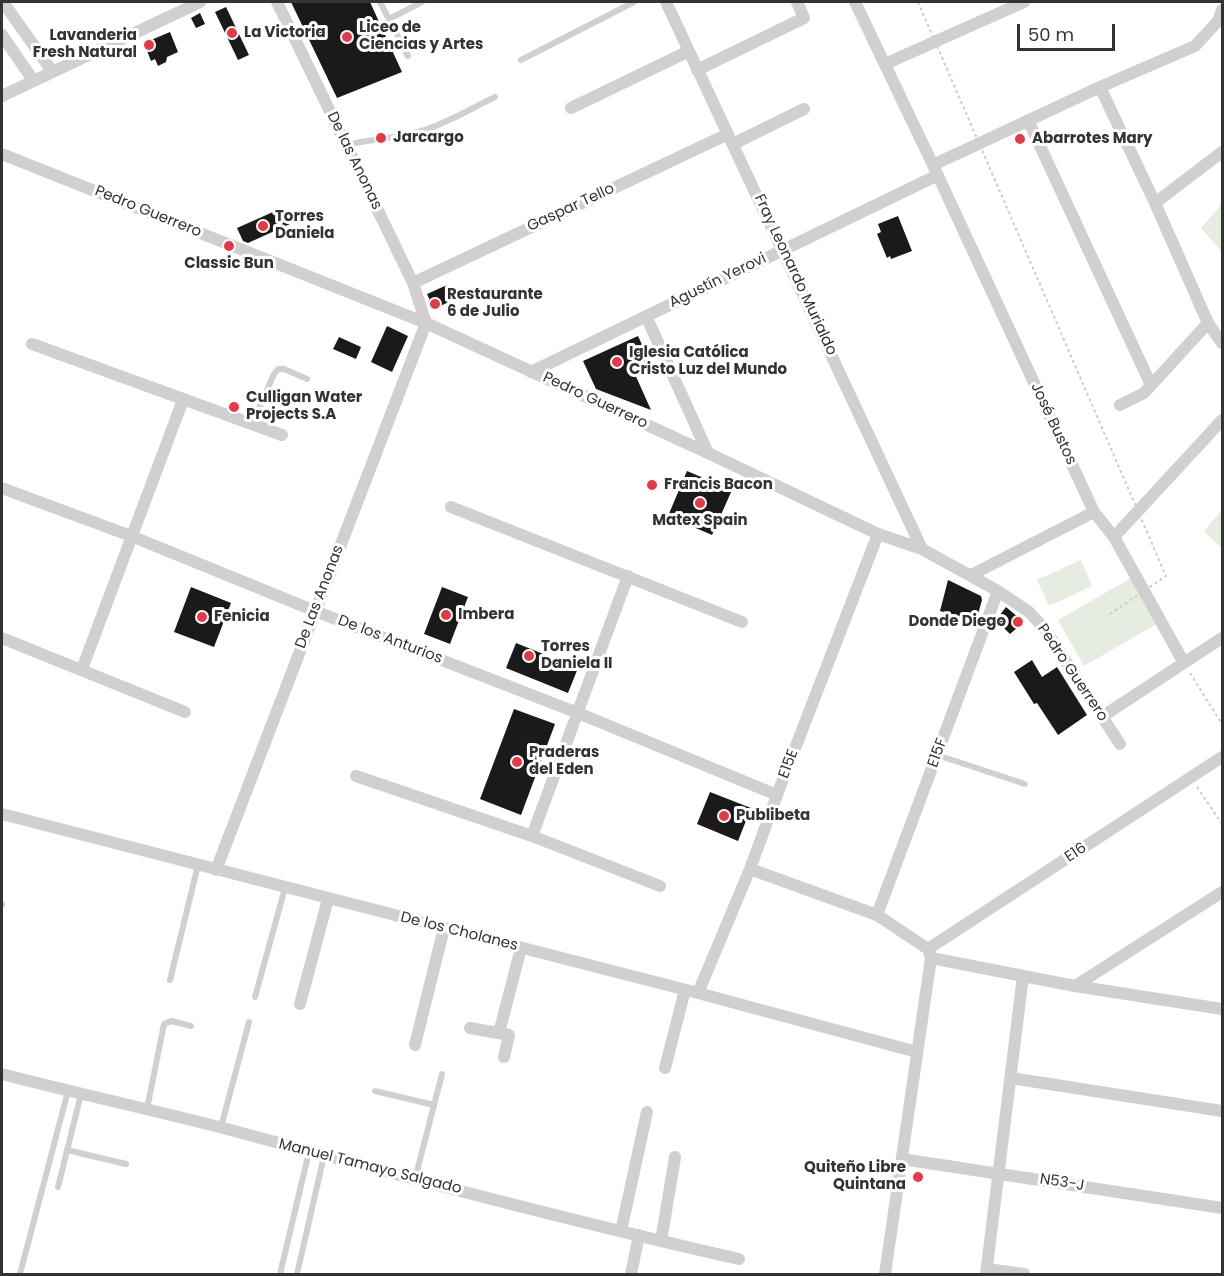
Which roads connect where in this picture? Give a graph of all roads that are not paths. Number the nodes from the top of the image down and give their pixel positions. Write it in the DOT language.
graph roads {
  1 [pos="3,2"];
  2 [pos="200,2"];
  3 [pos="277,2"];
  4 [pos="380,2"];
  5 [pos="422,2"];
  6 [pos="634,2"];
  7 [pos="666,2"];
  8 [pos="797,2"];
  9 [pos="855,2"];
  10 [pos="1024,2"];
  11 [pos="1222,10"];
  12 [pos="389,19"];
  13 [pos="2,35"];
  14 [pos="689,51"];
  15 [pos="408,56"];
  16 [pos="521,60"];
  17 [pos="885,64"];
  18 [pos="697,70"];
  19 [pos="52,71"];
  20 [pos="33,80"];
  21 [pos="1100,87"];
  22 [pos="2,96"];
  23 [pos="495,97"];
  24 [pos="571,108"];
  25 [pos="804,109"];
  26 [pos="1028,120"];
  27 [pos="731,139"];
  28 [pos="346,145"];
  29 [pos="1222,152"];
  30 [pos="2,154"];
  31 [pos="935,170"];
  32 [pos="1155,203"];
  33 [pos="783,250"];
  34 [pos="413,283"];
  35 [pos="646,316"];
  36 [pos="426,323"];
  37 [pos="1208,323"];
  38 [pos="1222,343"];
  39 [pos="32,344"];
  40 [pos="531,372"];
  41 [pos="307,379"];
  42 [pos="1151,385"];
  43 [pos="183,400"];
  44 [pos="1120,405"];
  45 [pos="1222,420"];
  46 [pos="252,424"];
  47 [pos="282,435"];
  48 [pos="708,453"];
  49 [pos="2,488"];
  50 [pos="451,507"];
  51 [pos="1094,512"];
  52 [pos="878,534"];
  53 [pos="131,536"];
  54 [pos="1114,537"];
  55 [pos="922,549"];
  56 [pos="971,575"];
  57 [pos="628,576"];
  58 [pos="998,591"];
  59 [pos="315,610"];
  60 [pos="742,622"];
  61 [pos="2,638"];
  62 [pos="1222,638"];
  63 [pos="1184,663"];
  64 [pos="82,669"];
  65 [pos="185,712"];
  66 [pos="578,713"];
  67 [pos="1103,716"];
  68 [pos="1120,744"];
  69 [pos="937,755"];
  70 [pos="1222,757"];
  71 [pos="356,776"];
  72 [pos="1025,784"];
  73 [pos="777,795"];
  74 [pos="2,814"];
  75 [pos="532,836"];
  76 [pos="198,865"];
  77 [pos="750,869"];
  78 [pos="216,870"];
  79 [pos="660,886"];
  80 [pos="285,888"];
  81 [pos="1222,892"];
  82 [pos="328,899"];
  83 [pos="877,915"];
  84 [pos="444,928"];
  85 [pos="521,948"];
  86 [pos="929,953"];
  87 [pos="1023,976"];
  88 [pos="170,980"];
  89 [pos="1076,986"];
  90 [pos="692,991"];
  91 [pos="255,997"];
  92 [pos="300,1004"];
  93 [pos="1222,1009"];
  94 [pos="249,1022"];
  95 [pos="191,1026"];
  96 [pos="470,1028"];
  97 [pos="499,1033"];
  98 [pos="415,1045"];
  99 [pos="917,1052"];
  100 [pos="504,1057"];
  101 [pos="665,1068"];
  102 [pos="2,1074"];
  103 [pos="442,1074"];
  104 [pos="1011,1078"];
  105 [pos="375,1091"];
  106 [pos="75,1093"];
  107 [pos="434,1105"];
  108 [pos="147,1110"];
  109 [pos="1222,1111"];
  110 [pos="647,1112"];
  111 [pos="221,1128"];
  112 [pos="67,1150"];
  113 [pos="309,1152"];
  114 [pos="324,1156"];
  115 [pos="675,1157"];
  116 [pos="902,1159"];
  117 [pos="126,1164"];
  118 [pos="998,1173"];
  119 [pos="415,1179"];
  120 [pos="58,1187"];
  121 [pos="1222,1208"];
  122 [pos="621,1231"];
  123 [pos="639,1235"];
  124 [pos="661,1241"];
  125 [pos="739,1259"];
  126 [pos="986,1272"];
  127 [pos="20,1275"];
  128 [pos="280,1275"];
  129 [pos="297,1275"];
  130 [pos="631,1275"];
  131 [pos="885,1275"];
  132 [pos="1024,1275"];
  1 -- 19 [label="street"];
  2 -- 19 [label="street"];
  3 -- 28 [label="street, De las Anonas"];
  4 -- 12 [label="lane"];
  5 -- 12 [label="lane"];
  6 -- 16 [label="lane"];
  7 -- 14 [label="street, Fray Leonardo Murialdo"];
  8 -- 18 [label="street"];
  9 -- 17 [label="street, José Bustos"];
  10 -- 17 [label="street"];
  11 -- 21 [label="street, Agustín Yerovi"];
  12 -- 15 [label="lane"];
  13 -- 20 [label="street"];
  14 -- 18 [label="street, Fray Leonardo Murialdo"];
  14 -- 24 [label="street"];
  17 -- 31 [label="street, José Bustos"];
  18 -- 27 [label="street, Fray Leonardo Murialdo"];
  19 -- 20 [label="street"];
  20 -- 22 [label="street"];
  21 -- 26 [label="street, Agustín Yerovi"];
  21 -- 32 [label="street"];
  23 -- 28 [label="lane"];
  25 -- 27 [label="street, Gaspar Tello"];
  26 -- 31 [label="street, Agustín Yerovi"];
  26 -- 42 [label="street"];
  27 -- 33 [label="street, Fray Leonardo Murialdo"];
  27 -- 34 [label="street, Gaspar Tello"];
  28 -- 34 [label="street, De las Anonas"];
  29 -- 32 [label="street"];
  30 -- 36 [label="street, Pedro Guerrero"];
  31 -- 33 [label="street, Agustín Yerovi"];
  31 -- 51 [label="street, José Bustos"];
  32 -- 37 [label="street"];
  33 -- 35 [label="street, Agustín Yerovi"];
  33 -- 55 [label="street, Fray Leonardo Murialdo"];
  34 -- 36 [label="street, De las Anonas"];
  35 -- 40 [label="street, Agustín Yerovi"];
  35 -- 48 [label="street"];
  36 -- 40 [label="street, Pedro Guerrero"];
  36 -- 59 [label="street, De Las Anonas"];
  37 -- 38 [label="street"];
  37 -- 42 [label="street"];
  39 -- 43 [label="street"];
  40 -- 48 [label="street, Pedro Guerrero"];
  41 -- 46 [label="lane"];
  42 -- 44 [label="street"];
  43 -- 46 [label="street"];
  43 -- 53 [label="street"];
  45 -- 54 [label="street"];
  46 -- 47 [label="street"];
  48 -- 52 [label="street, Pedro Guerrero"];
  49 -- 53 [label="street, De los Anturios"];
  50 -- 57 [label="street"];
  51 -- 54 [label="street, José Bustos"];
  51 -- 56 [label="street"];
  52 -- 55 [label="street, Pedro Guerrero"];
  52 -- 73 [label="street, E15E"];
  53 -- 59 [label="street, De los Anturios"];
  53 -- 64 [label="street"];
  54 -- 63 [label="street, José Bustos"];
  55 -- 56 [label="street, Pedro Guerrero"];
  56 -- 58 [label="street, Pedro Guerrero"];
  57 -- 60 [label="street"];
  57 -- 66 [label="street"];
  58 -- 67 [label="street, Pedro Guerrero"];
  58 -- 69 [label="street, E15F"];
  59 -- 66 [label="street, De los Anturios"];
  59 -- 78 [label="street, De Las Anonas"];
  61 -- 64 [label="street"];
  62 -- 63 [label="street"];
  63 -- 67 [label="street"];
  64 -- 65 [label="street"];
  66 -- 73 [label="street, De los Anturios"];
  66 -- 75 [label="street"];
  67 -- 68 [label="street, Pedro Guerrero"];
  69 -- 72 [label="lane"];
  69 -- 83 [label="street, E15F"];
  70 -- 86 [label="street, E16"];
  71 -- 75 [label="street"];
  73 -- 77 [label="street, E15E"];
  74 -- 76 [label="street, De los Cholanes"];
  75 -- 79 [label="street"];
  76 -- 78 [label="street, De los Cholanes"];
  76 -- 88 [label="lane"];
  77 -- 83 [label="street"];
  77 -- 90 [label="street, E15E"];
  78 -- 80 [label="street, De los Cholanes"];
  80 -- 82 [label="street, De los Cholanes"];
  80 -- 91 [label="lane"];
  81 -- 89 [label="street"];
  82 -- 84 [label="street, De los Cholanes"];
  82 -- 92 [label="street"];
  83 -- 86 [label="street"];
  84 -- 85 [label="street, De los Cholanes"];
  84 -- 98 [label="street"];
  85 -- 90 [label="street, De los Cholanes"];
  85 -- 97 [label="street"];
  86 -- 87 [label="street"];
  86 -- 99 [label="street"];
  87 -- 89 [label="street"];
  87 -- 104 [label="street"];
  89 -- 93 [label="street"];
  90 -- 99 [label="street, De los Cholanes"];
  90 -- 101 [label="street, E15E"];
  94 -- 111 [label="lane"];
  95 -- 108 [label="lane"];
  96 -- 97 [label="street"];
  97 -- 100 [label="street"];
  99 -- 116 [label="street"];
  102 -- 106 [label="street, Manuel Tamayo Salgado"];
  103 -- 107 [label="lane"];
  104 -- 109 [label="street"];
  104 -- 118 [label="street"];
  105 -- 107 [label="lane"];
  106 -- 108 [label="street, Manuel Tamayo Salgado"];
  106 -- 112 [label="lane"];
  106 -- 127 [label="lane"];
  107 -- 119 [label="lane"];
  108 -- 111 [label="street, Manuel Tamayo Salgado"];
  110 -- 122 [label="street"];
  111 -- 113 [label="street, Manuel Tamayo Salgado"];
  112 -- 117 [label="lane"];
  112 -- 120 [label="lane"];
  113 -- 114 [label="street, Manuel Tamayo Salgado"];
  113 -- 128 [label="lane"];
  114 -- 119 [label="street, Manuel Tamayo Salgado"];
  114 -- 129 [label="lane"];
  115 -- 124 [label="street"];
  116 -- 118 [label="street, N53-J"];
  116 -- 131 [label="street"];
  118 -- 121 [label="street, N53-J"];
  118 -- 126 [label="street"];
  119 -- 122 [label="street, Manuel Tamayo Salgado"];
  122 -- 123 [label="street, Manuel Tamayo Salgado"];
  123 -- 124 [label="street, Manuel Tamayo Salgado"];
  123 -- 130 [label="street"];
  124 -- 125 [label="street, Manuel Tamayo Salgado"];
  126 -- 132 [label="street"];
}
